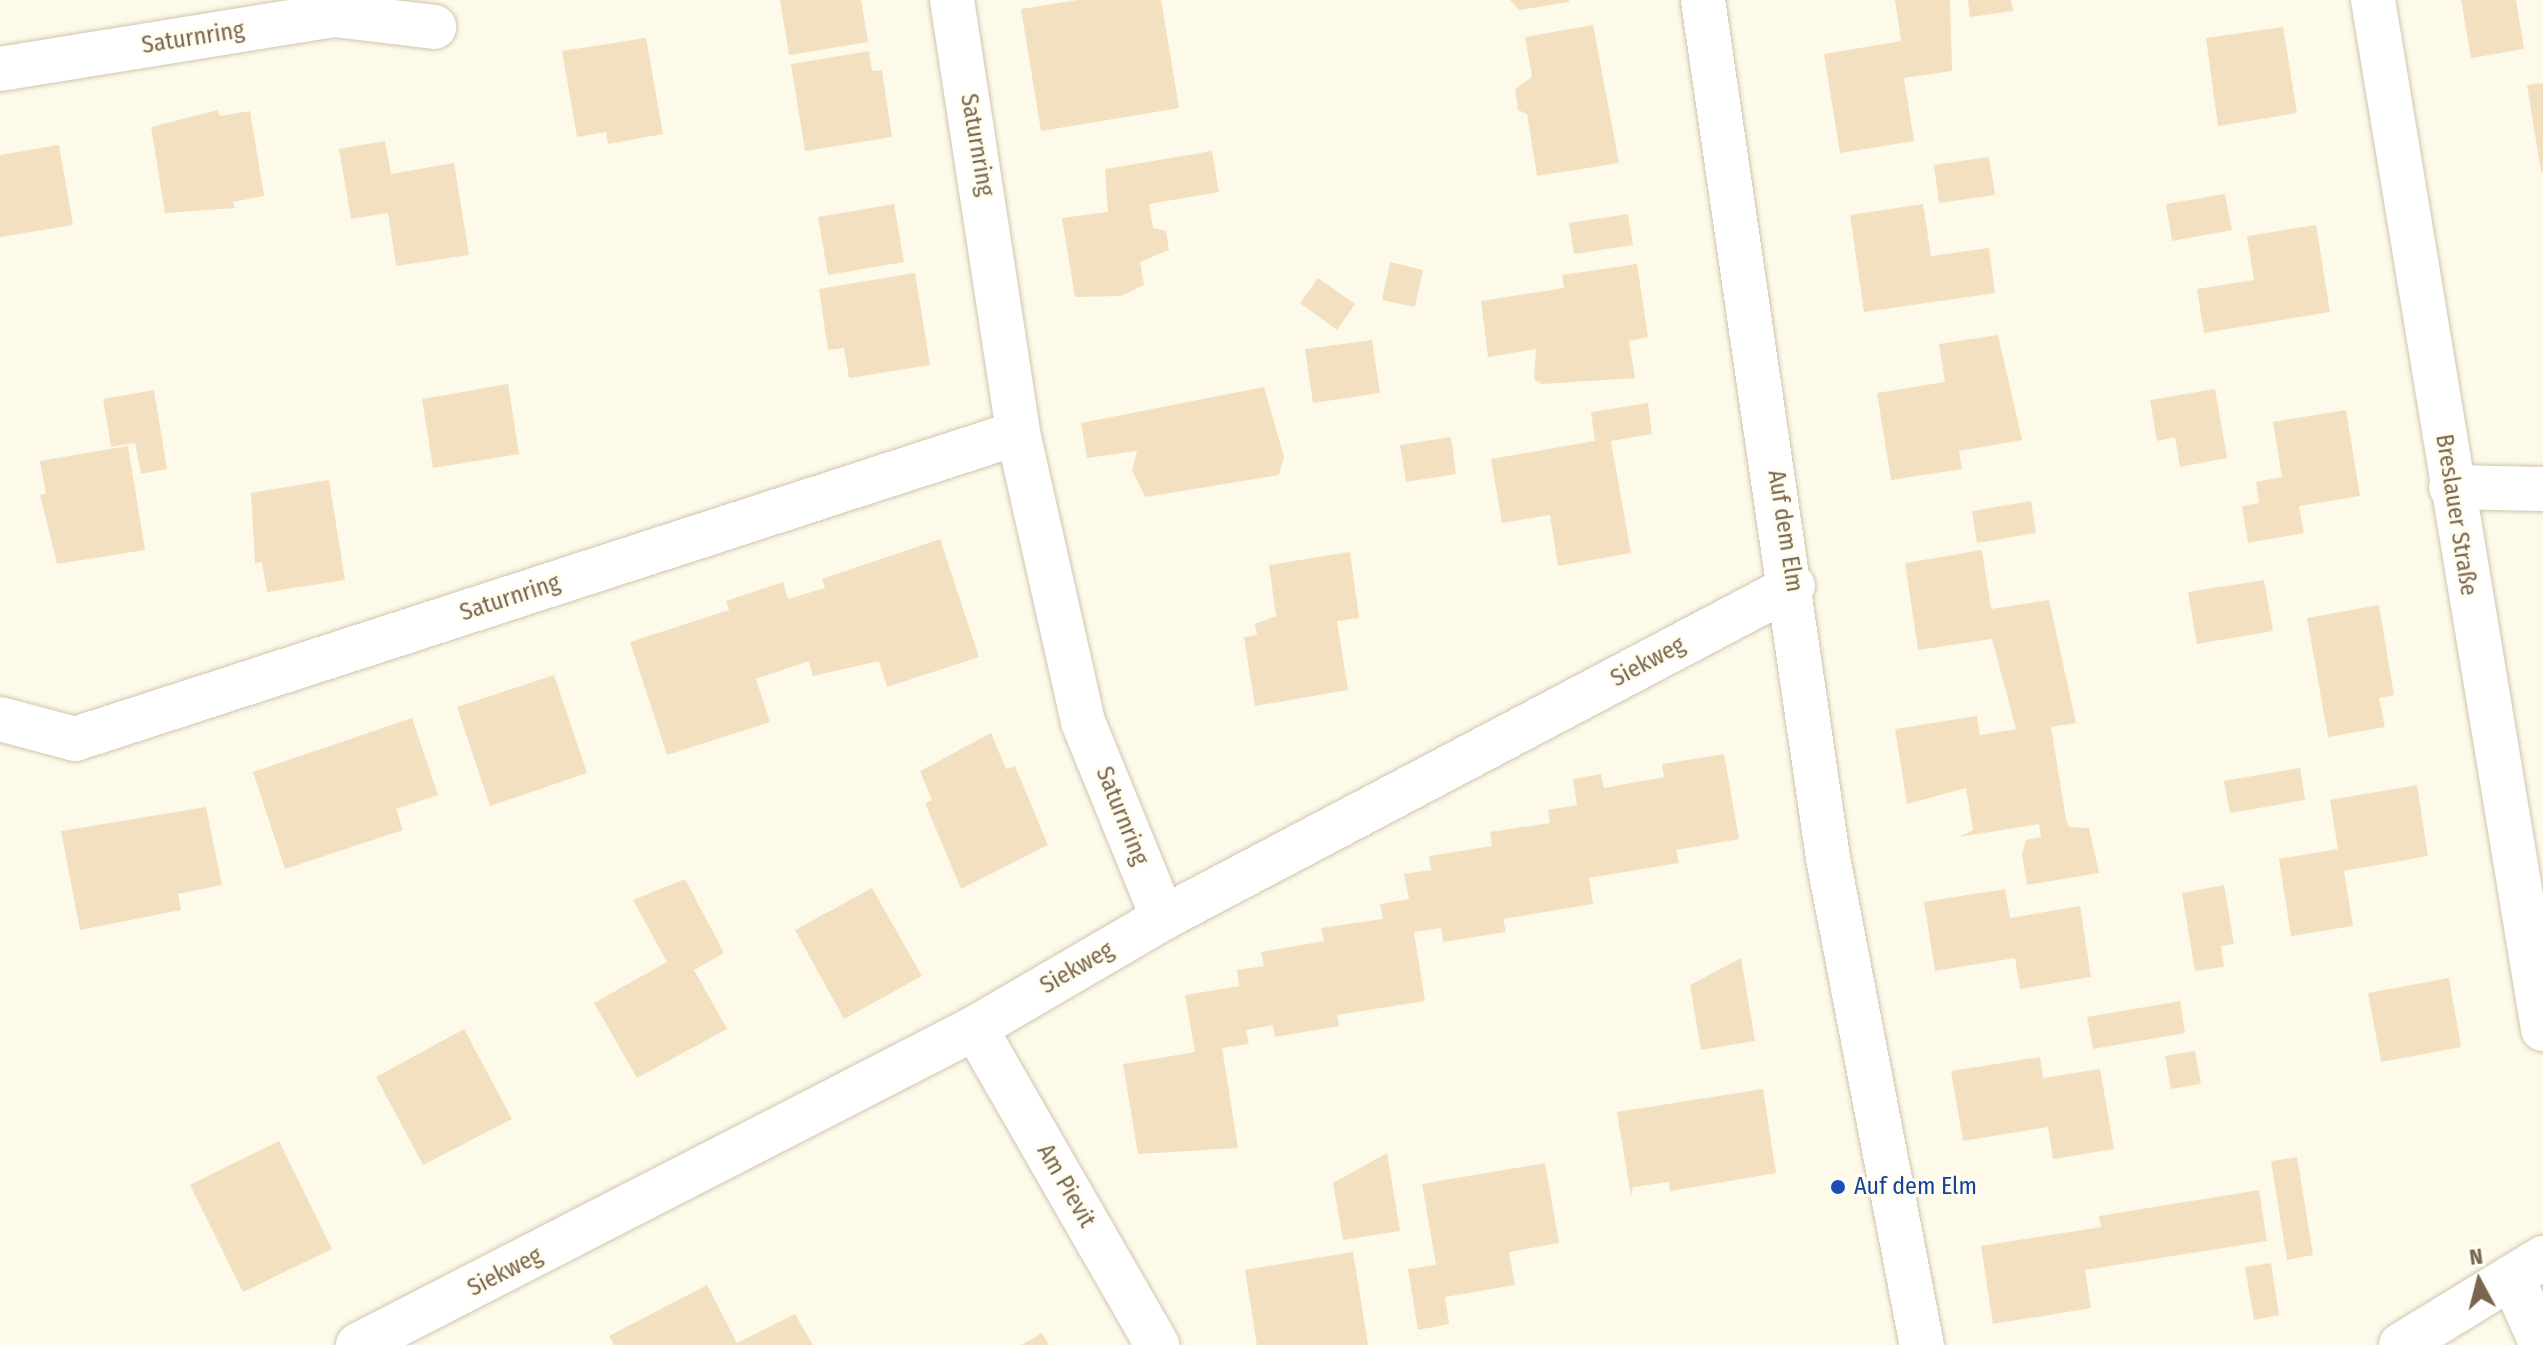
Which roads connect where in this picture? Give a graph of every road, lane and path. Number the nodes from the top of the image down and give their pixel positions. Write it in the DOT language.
graph roads {
  1 [pos="952,0"];
  2 [pos="1703,0"];
  3 [pos="2373,0"];
  4 [pos="434,27"];
  5 [pos="0,69"];
  6 [pos="1018,433"];
  7 [pos="2451,487"];
  8 [pos="2543,489"];
  9 [pos="1793,586"];
  10 [pos="0,719"];
  11 [pos="1163,918"];
  12 [pos="975,1028"];
  13 [pos="2543,1029"];
  14 [pos="2528,1267"];
  15 [pos="358,1345"];
  16 [pos="1157,1345"];
  17 [pos="1922,1345"];
  18 [pos="2401,1345"];
  19 [pos="2542,1345"];
  1 -- 6 [label="street, Saturnring"];
  2 -- 9 [label="street, Auf dem Elm"];
  3 -- 7 [label="street, Breslauer Straße"];
  4 -- 5 [label="street, Saturnring"];
  6 -- 10 [label="street, Saturnring"];
  6 -- 11 [label="street, Saturnring"];
  7 -- 8 [label="street"];
  7 -- 13 [label="street, Breslauer Straße"];
  9 -- 11 [label="street, Siekweg"];
  9 -- 17 [label="street, Auf dem Elm"];
  11 -- 12 [label="street, Siekweg"];
  12 -- 15 [label="street, Siekweg"];
  12 -- 16 [label="street, Am Pievit"];
  14 -- 18 [label="street"];
  14 -- 19 [label="street"];
}
